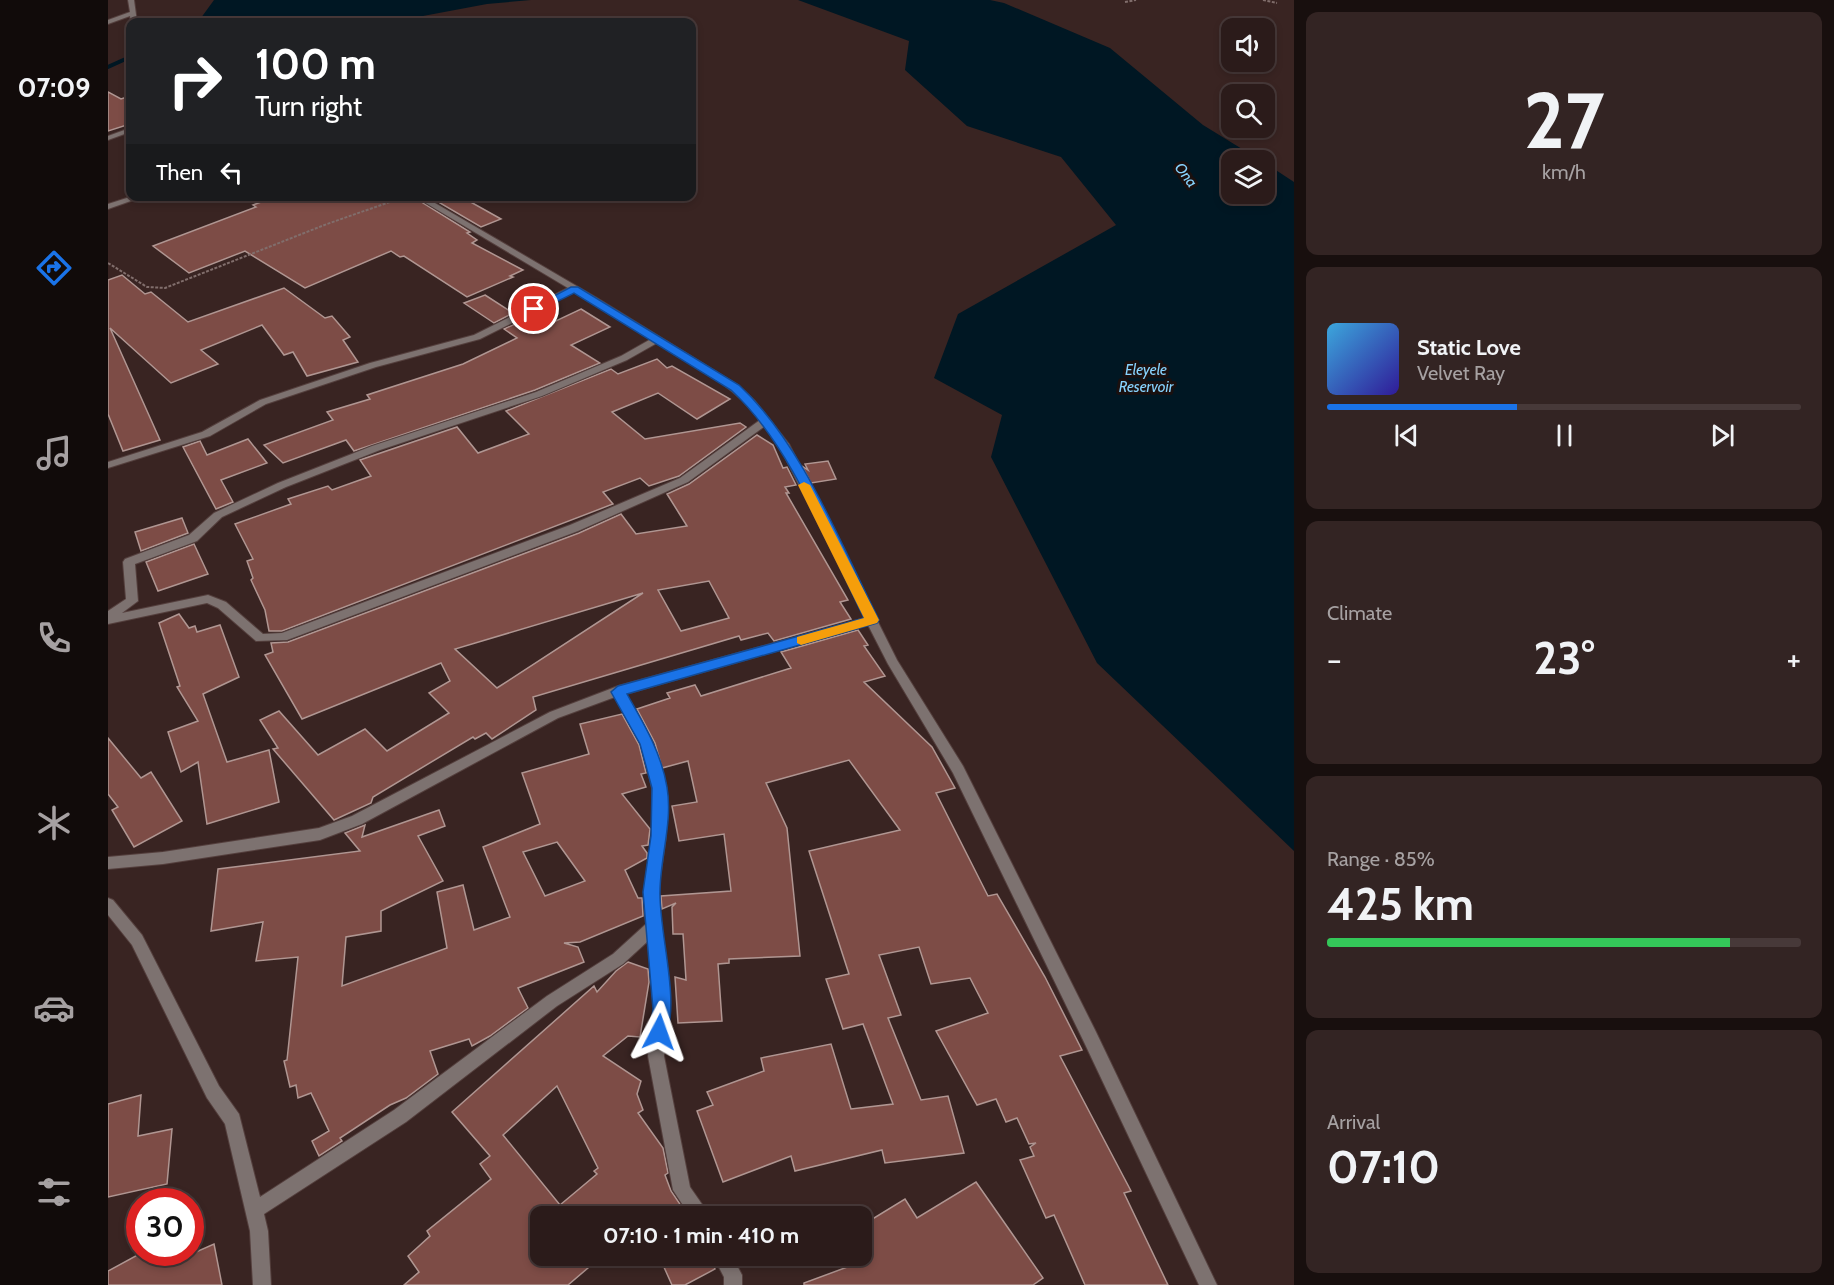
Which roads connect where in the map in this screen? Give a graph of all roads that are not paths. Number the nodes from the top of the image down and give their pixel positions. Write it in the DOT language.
graph roads {
  1 [pos="131,0"];
  2 [pos="133,13"];
  3 [pos="134,18"];
  4 [pos="108,22"];
  5 [pos="126,131"];
  6 [pos="108,138"];
  7 [pos="127,201"];
  8 [pos="425,201"];
  9 [pos="108,207"];
  10 [pos="574,289"];
  11 [pos="658,339"];
  12 [pos="766,420"];
  13 [pos="108,465"];
  14 [pos="108,618"];
  15 [pos="872,620"];
  16 [pos="618,692"];
  17 [pos="108,862"];
  18 [pos="108,904"];
  19 [pos="654,926"];
  20 [pos="693,1206"];
  21 [pos="255,1210"];
  22 [pos="728,1266"];
  23 [pos="262,1285"];
  24 [pos="733,1285"];
  25 [pos="1208,1285"];
  1 -- 2 [label="street"];
  2 -- 3 [label="street"];
  2 -- 4 [label="street"];
  5 -- 6 [label="street"];
  7 -- 9 [label="street"];
  8 -- 10 [label="street"];
  10 -- 11 [label="street"];
  10 -- 13 [label="street"];
  11 -- 12 [label="street"];
  11 -- 14 [label="street"];
  12 -- 14 [label="street"];
  12 -- 15 [label="street"];
  15 -- 16 [label="street"];
  15 -- 25 [label="street"];
  16 -- 17 [label="street"];
  16 -- 19 [label="street"];
  18 -- 21 [label="street"];
  19 -- 20 [label="street"];
  19 -- 21 [label="street"];
  21 -- 23 [label="street"];
  22 -- 24 [label="street"];
}
